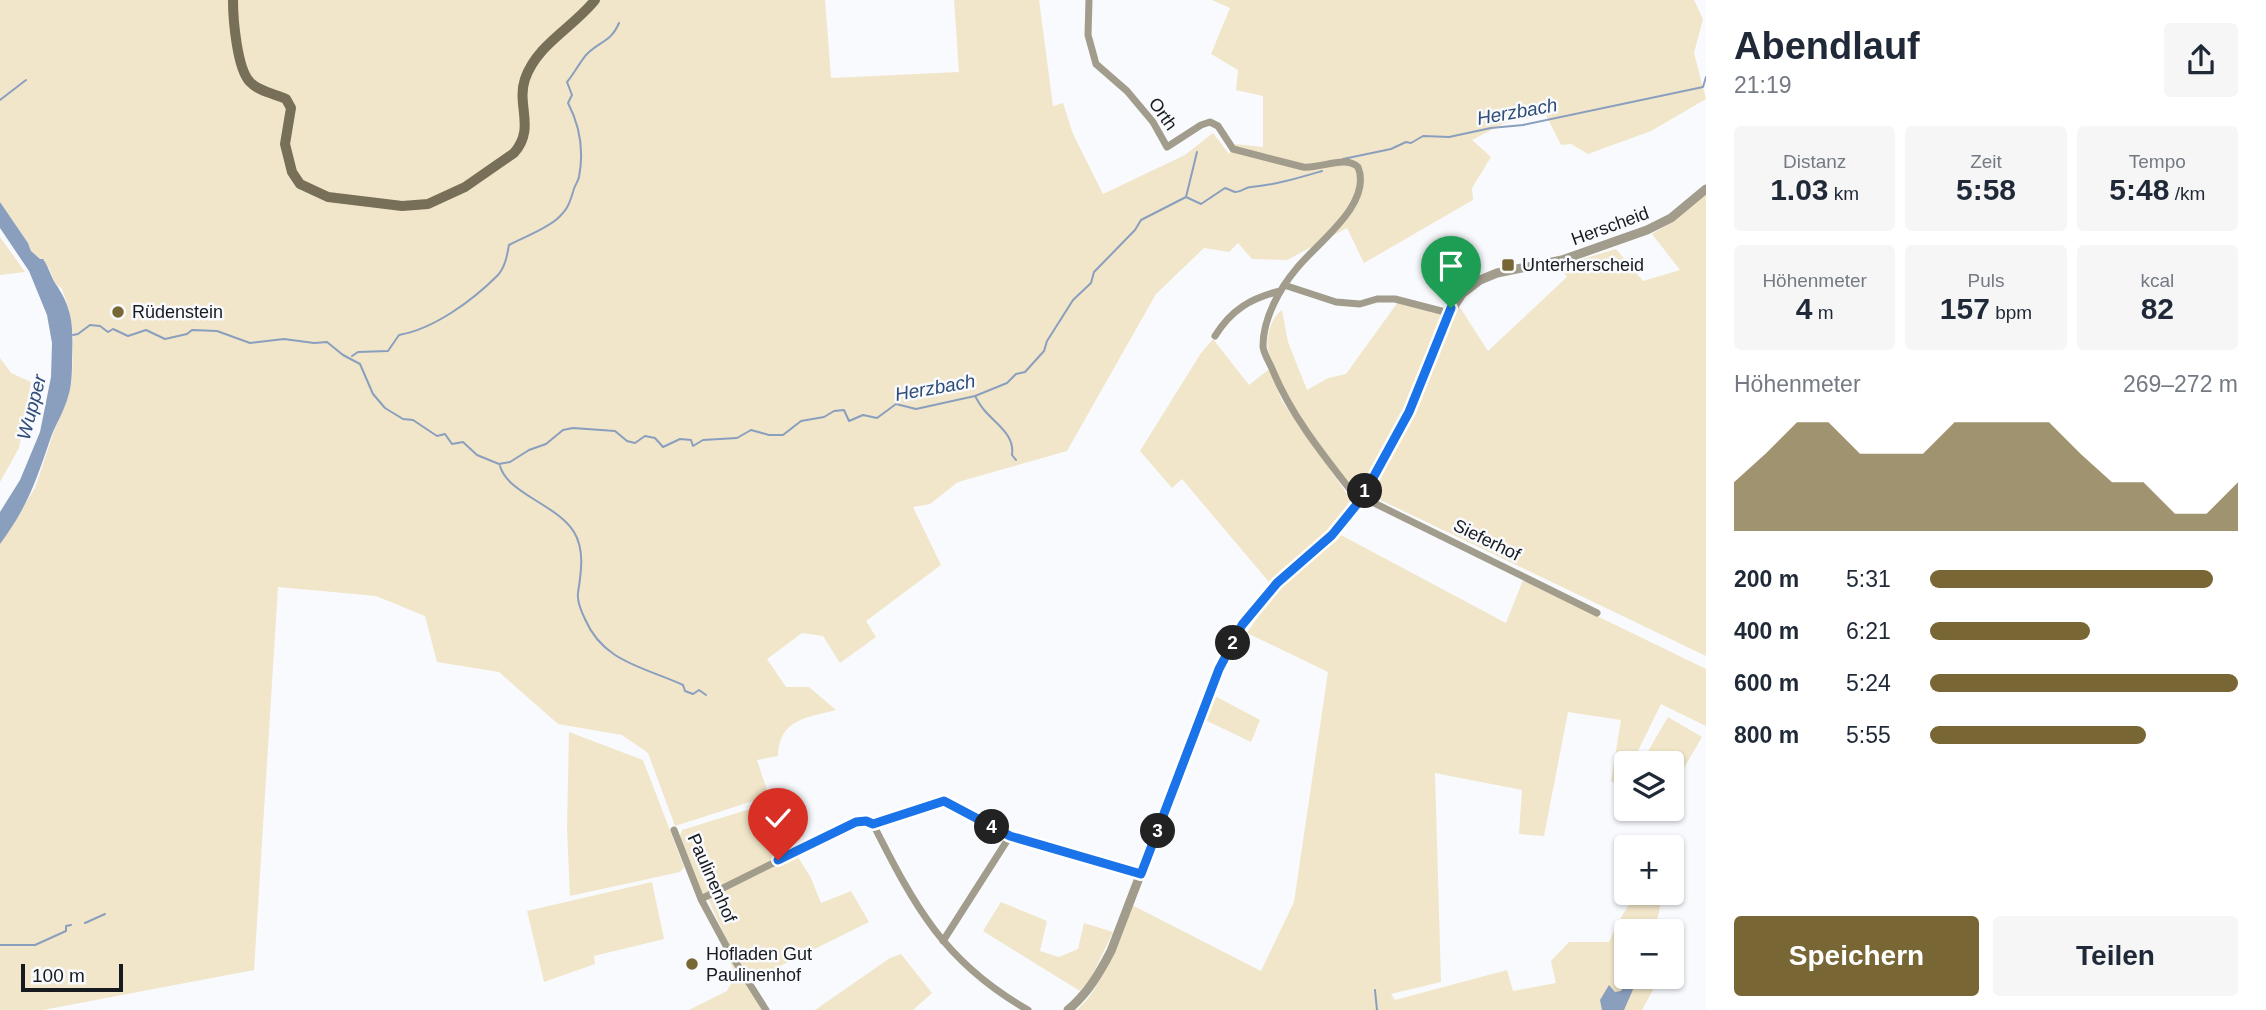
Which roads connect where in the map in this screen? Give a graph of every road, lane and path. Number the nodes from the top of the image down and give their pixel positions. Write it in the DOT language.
graph roads {
  1 [pos="233,0"];
  2 [pos="595,0"];
  3 [pos="1089,0"];
  4 [pos="1706,189"];
  5 [pos="1282,288"];
  6 [pos="1449,313"];
  7 [pos="1216,336"];
  8 [pos="1362,498"];
  9 [pos="1597,614"];
  10 [pos="873,824"];
  11 [pos="674,830"];
  12 [pos="1010,836"];
  13 [pos="1141,874"];
  14 [pos="701,899"];
  15 [pos="943,941"];
  16 [pos="766,1010"];
  17 [pos="1028,1010"];
  18 [pos="1068,1010"];
  1 -- 2 [label="main road"];
  3 -- 5 [label="street, Orth"];
  4 -- 6 [label="street, Herscheid"];
  5 -- 6 [label="street"];
  5 -- 7 [label="street"];
  5 -- 8 [label="street"];
  6 -- 8 [label="street, Herscheid"];
  8 -- 9 [label="street, Sieferhof"];
  8 -- 13 [label="street, Herscheid"];
  10 -- 12 [label="street"];
  10 -- 14 [label="street"];
  10 -- 15 [label="street"];
  11 -- 14 [label="street, Paulinenhof"];
  12 -- 13 [label="street"];
  12 -- 15 [label="street"];
  13 -- 18 [label="street, Herscheid"];
  14 -- 16 [label="street, Paulinenhof"];
  15 -- 17 [label="street"];
}
